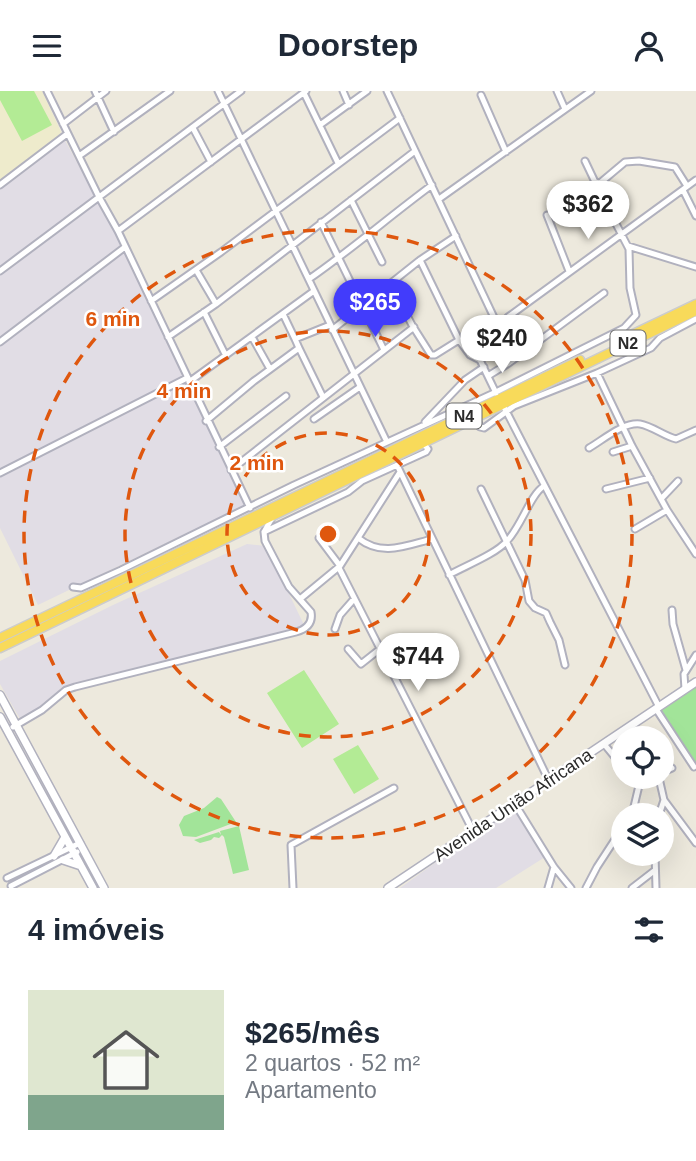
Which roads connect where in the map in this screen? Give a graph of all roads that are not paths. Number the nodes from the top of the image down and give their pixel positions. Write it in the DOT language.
graph roads {
  1 [pos="47,91"];
  2 [pos="106,91"];
  3 [pos="170,91"];
  4 [pos="218,91"];
  5 [pos="241,91"];
  6 [pos="343,91"];
  7 [pos="367,91"];
  8 [pos="387,91"];
  9 [pos="557,91"];
  10 [pos="591,91"];
  11 [pos="305,92"];
  12 [pos="97,94"];
  13 [pos="481,95"];
  14 [pos="224,104"];
  15 [pos="349,105"];
  16 [pos="565,109"];
  17 [pos="400,118"];
  18 [pos="63,124"];
  19 [pos="320,125"];
  20 [pos="193,128"];
  21 [pos="114,132"];
  22 [pos="67,134"];
  23 [pos="241,139"];
  24 [pos="415,151"];
  25 [pos="506,152"];
  26 [pos="79,156"];
  27 [pos="211,162"];
  28 [pos="585,162"];
  29 [pos="338,163"];
  30 [pos="696,180"];
  31 [pos="600,183"];
  32 [pos="0,185"];
  33 [pos="432,185"];
  34 [pos="685,188"];
  35 [pos="99,197"];
  36 [pos="439,199"];
  37 [pos="351,200"];
  38 [pos="274,211"];
  39 [pos="547,215"];
  40 [pos="696,216"];
  41 [pos="321,222"];
  42 [pos="118,230"];
  43 [pos="622,233"];
  44 [pos="369,236"];
  45 [pos="456,236"];
  46 [pos="292,246"];
  47 [pos="628,246"];
  48 [pos="125,247"];
  49 [pos="339,258"];
  50 [pos="696,259"];
  51 [pos="420,260"];
  52 [pos="382,262"];
  53 [pos="689,265"];
  54 [pos="696,267"];
  55 [pos="196,269"];
  56 [pos="0,271"];
  57 [pos="569,271"];
  58 [pos="309,279"];
  59 [pos="351,283"];
  60 [pos="391,285"];
  61 [pos="314,291"];
  62 [pos="604,293"];
  63 [pos="151,301"];
  64 [pos="216,304"];
  65 [pos="696,304"];
  66 [pos="363,307"];
  67 [pos="696,311"];
  68 [pos="204,312"];
  69 [pos="283,314"];
  70 [pos="696,319"];
  71 [pos="498,325"];
  72 [pos="331,327"];
  73 [pos="414,327"];
  74 [pos="168,337"];
  75 [pos="252,337"];
  76 [pos="295,339"];
  77 [pos="459,340"];
  78 [pos="0,342"];
  79 [pos="299,348"];
  80 [pos="384,349"];
  81 [pos="226,356"];
  82 [pos="480,360"];
  83 [pos="484,367"];
  84 [pos="270,369"];
  85 [pos="354,373"];
  86 [pos="597,373"];
  87 [pos="488,376"];
  88 [pos="561,376"];
  89 [pos="188,380"];
  90 [pos="360,387"];
  91 [pos="286,395"];
  92 [pos="323,397"];
  93 [pos="501,402"];
  94 [pos="476,417"];
  95 [pos="314,419"];
  96 [pos="206,421"];
  97 [pos="416,428"];
  98 [pos="623,428"];
  99 [pos="696,430"];
  100 [pos="387,442"];
  101 [pos="423,443"];
  102 [pos="632,446"];
  103 [pos="219,447"];
  104 [pos="589,448"];
  105 [pos="614,452"];
  106 [pos="397,465"];
  107 [pos="231,470"];
  108 [pos="400,472"];
  109 [pos="0,473"];
  110 [pos="650,478"];
  111 [pos="678,481"];
  112 [pos="544,486"];
  113 [pos="481,489"];
  114 [pos="606,489"];
  115 [pos="661,499"];
  116 [pos="250,508"];
  117 [pos="667,510"];
  118 [pos="274,514"];
  119 [pos="635,529"];
  120 [pos="264,532"];
  121 [pos="319,538"];
  122 [pos="358,538"];
  123 [pos="432,539"];
  124 [pos="506,543"];
  125 [pos="696,554"];
  126 [pos="339,567"];
  127 [pos="449,575"];
  128 [pos="73,587"];
  129 [pos="300,599"];
  130 [pos="354,599"];
  131 [pos="672,610"];
  132 [pos="335,629"];
  133 [pos="0,635"];
  134 [pos="0,648"];
  135 [pos="348,649"];
  136 [pos="380,649"];
  137 [pos="696,655"];
  138 [pos="565,666"];
  139 [pos="686,670"];
  140 [pos="696,682"];
  141 [pos="685,689"];
  142 [pos="0,695"];
  143 [pos="657,708"];
  144 [pos="0,717"];
  145 [pos="16,725"];
  146 [pos="7,730"];
  147 [pos="604,744"];
  148 [pos="611,752"];
  149 [pos="694,767"];
  150 [pos="549,782"];
  151 [pos="394,788"];
  152 [pos="662,789"];
  153 [pos="664,800"];
  154 [pos="663,803"];
  155 [pos="515,804"];
  156 [pos="473,831"];
  157 [pos="65,837"];
  158 [pos="696,843"];
  159 [pos="611,845"];
  160 [pos="82,846"];
  161 [pos="73,850"];
  162 [pos="54,856"];
  163 [pos="63,860"];
  164 [pos="654,866"];
  165 [pos="81,867"];
  166 [pos="554,867"];
  167 [pos="654,871"];
  168 [pos="3,878"];
  169 [pos="10,887"];
  170 [pos="93,888"];
  171 [pos="104,888"];
  172 [pos="293,888"];
  173 [pos="388,888"];
  174 [pos="548,888"];
  175 [pos="571,888"];
  176 [pos="586,888"];
  177 [pos="632,888"];
  178 [pos="656,888"];
  1 -- 18 [label="street"];
  2 -- 12 [label="street"];
  3 -- 21 [label="street"];
  4 -- 14 [label="street"];
  5 -- 14 [label="street"];
  6 -- 15 [label="street"];
  7 -- 15 [label="street"];
  8 -- 17 [label="street"];
  9 -- 16 [label="street"];
  10 -- 16 [label="street"];
  11 -- 19 [label="street"];
  11 -- 23 [label="street"];
  12 -- 18 [label="street"];
  12 -- 21 [label="street"];
  13 -- 25 [label="street"];
  14 -- 20 [label="street"];
  14 -- 23 [label="street"];
  15 -- 19 [label="street"];
  16 -- 25 [label="street"];
  17 -- 24 [label="street"];
  17 -- 29 [label="street"];
  18 -- 22 [label="street"];
  19 -- 29 [label="street"];
  20 -- 27 [label="street"];
  20 -- 35 [label="street"];
  21 -- 26 [label="street"];
  22 -- 26 [label="street"];
  22 -- 32 [label="street"];
  23 -- 27 [label="street"];
  23 -- 38 [label="street"];
  24 -- 33 [label="street"];
  24 -- 37 [label="street"];
  25 -- 36 [label="street"];
  26 -- 35 [label="street"];
  27 -- 42 [label="street"];
  28 -- 31 [label="street"];
  29 -- 38 [label="street"];
  30 -- 34 [label="street"];
  31 -- 34 [label="street"];
  31 -- 43 [label="street"];
  33 -- 36 [label="street"];
  33 -- 44 [label="street"];
  34 -- 40 [label="street"];
  34 -- 43 [label="street"];
  35 -- 42 [label="street"];
  35 -- 56 [label="street"];
  36 -- 45 [label="street"];
  37 -- 41 [label="street"];
  37 -- 44 [label="street"];
  38 -- 46 [label="street"];
  38 -- 55 [label="street"];
  39 -- 57 [label="street"];
  41 -- 46 [label="street"];
  41 -- 49 [label="street"];
  42 -- 48 [label="street"];
  43 -- 47 [label="street"];
  43 -- 57 [label="street"];
  44 -- 49 [label="street"];
  44 -- 52 [label="street"];
  45 -- 51 [label="street"];
  45 -- 71 [label="street"];
  46 -- 58 [label="street"];
  46 -- 64 [label="street"];
  47 -- 53 [label="street"];
  47 -- 93 [label="street"];
  48 -- 63 [label="street"];
  48 -- 78 [label="street"];
  49 -- 58 [label="street"];
  49 -- 59 [label="street"];
  50 -- 53 [label="street"];
  51 -- 60 [label="street"];
  51 -- 77 [label="street"];
  53 -- 54 [label="street"];
  55 -- 63 [label="street"];
  55 -- 64 [label="street"];
  57 -- 71 [label="street"];
  58 -- 61 [label="street"];
  60 -- 66 [label="street"];
  60 -- 73 [label="street"];
  61 -- 69 [label="street"];
  61 -- 72 [label="street"];
  62 -- 87 [label="street"];
  63 -- 74 [label="street"];
  64 -- 68 [label="street"];
  65 -- 93 [label="highway, N4"];
  66 -- 72 [label="street"];
  66 -- 80 [label="street"];
  67 -- 88 [label="highway, N2"];
  68 -- 74 [label="street"];
  68 -- 81 [label="street"];
  69 -- 75 [label="street"];
  69 -- 76 [label="street"];
  70 -- 86 [label="street"];
  71 -- 82 [label="street"];
  72 -- 76 [label="street"];
  72 -- 85 [label="street"];
  73 -- 77 [label="street"];
  73 -- 80 [label="street"];
  74 -- 89 [label="street"];
  75 -- 81 [label="street"];
  75 -- 84 [label="street"];
  76 -- 79 [label="street"];
  77 -- 82 [label="street"];
  79 -- 84 [label="street"];
  79 -- 92 [label="street"];
  80 -- 85 [label="street"];
  81 -- 89 [label="street"];
  82 -- 83 [label="street"];
  83 -- 87 [label="street"];
  83 -- 97 [label="street"];
  84 -- 96 [label="street"];
  85 -- 90 [label="street"];
  85 -- 92 [label="street"];
  86 -- 93 [label="street"];
  86 -- 98 [label="street"];
  87 -- 93 [label="street"];
  88 -- 93 [label="highway, N4"];
  89 -- 96 [label="street"];
  89 -- 109 [label="street"];
  90 -- 95 [label="street"];
  90 -- 100 [label="street"];
  91 -- 103 [label="street"];
  92 -- 107 [label="street"];
  93 -- 94 [label="highway, N4"];
  93 -- 94 [label="street"];
  93 -- 97 [label="street"];
  93 -- 112 [label="street"];
  93 -- 133 [label="highway, N4"];
  94 -- 101 [label="highway, N4"];
  96 -- 103 [label="street"];
  97 -- 100 [label="street"];
  98 -- 99 [label="street"];
  98 -- 102 [label="street"];
  98 -- 104 [label="street"];
  100 -- 116 [label="street"];
  101 -- 106 [label="street"];
  101 -- 118 [label="highway, N4"];
  102 -- 105 [label="street"];
  102 -- 110 [label="street"];
  103 -- 107 [label="street"];
  106 -- 108 [label="street"];
  106 -- 120 [label="street"];
  107 -- 116 [label="street"];
  108 -- 122 [label="street"];
  108 -- 123 [label="street"];
  110 -- 114 [label="street"];
  110 -- 115 [label="street"];
  111 -- 115 [label="street"];
  112 -- 124 [label="street"];
  112 -- 143 [label="street"];
  113 -- 124 [label="street"];
  115 -- 117 [label="street"];
  116 -- 128 [label="street"];
  117 -- 119 [label="street"];
  117 -- 125 [label="street"];
  118 -- 120 [label="street"];
  118 -- 134 [label="highway, N4"];
  120 -- 129 [label="street"];
  121 -- 126 [label="street"];
  122 -- 123 [label="street"];
  122 -- 126 [label="street"];
  123 -- 127 [label="street"];
  124 -- 127 [label="street"];
  124 -- 138 [label="street"];
  126 -- 129 [label="street"];
  126 -- 130 [label="street"];
  127 -- 150 [label="street"];
  129 -- 145 [label="street"];
  130 -- 132 [label="street"];
  130 -- 136 [label="street"];
  131 -- 139 [label="street"];
  135 -- 136 [label="street"];
  136 -- 156 [label="street"];
  137 -- 139 [label="street"];
  139 -- 141 [label="street"];
  140 -- 141 [label="main road, Avenida União Africana"];
  141 -- 143 [label="main road, Avenida União Africana"];
  142 -- 145 [label="main road"];
  143 -- 147 [label="main road, Avenida União Africana"];
  143 -- 149 [label="street"];
  144 -- 146 [label="main road"];
  145 -- 146 [label="street"];
  145 -- 160 [label="main road"];
  146 -- 157 [label="main road"];
  147 -- 148 [label="street"];
  147 -- 150 [label="main road, Avenida União Africana"];
  150 -- 155 [label="main road, Avenida União Africana"];
  151 -- 172 [label="street"];
  152 -- 153 [label="street"];
  153 -- 154 [label="street"];
  153 -- 158 [label="street"];
  155 -- 156 [label="main road, Avenida União Africana"];
  155 -- 166 [label="street"];
  156 -- 173 [label="main road, Avenida União Africana"];
  157 -- 161 [label="main road"];
  157 -- 162 [label="main road"];
  159 -- 176 [label="street"];
  160 -- 161 [label="street"];
  160 -- 171 [label="main road"];
  161 -- 162 [label="street"];
  161 -- 163 [label="street"];
  161 -- 165 [label="main road"];
  162 -- 168 [label="street"];
  163 -- 165 [label="main road"];
  163 -- 169 [label="street"];
  164 -- 167 [label="street"];
  165 -- 170 [label="main road"];
  166 -- 174 [label="street"];
  166 -- 175 [label="street"];
  167 -- 177 [label="street"];
  167 -- 178 [label="street"];
  168 -- 169 [label="street"];
}
